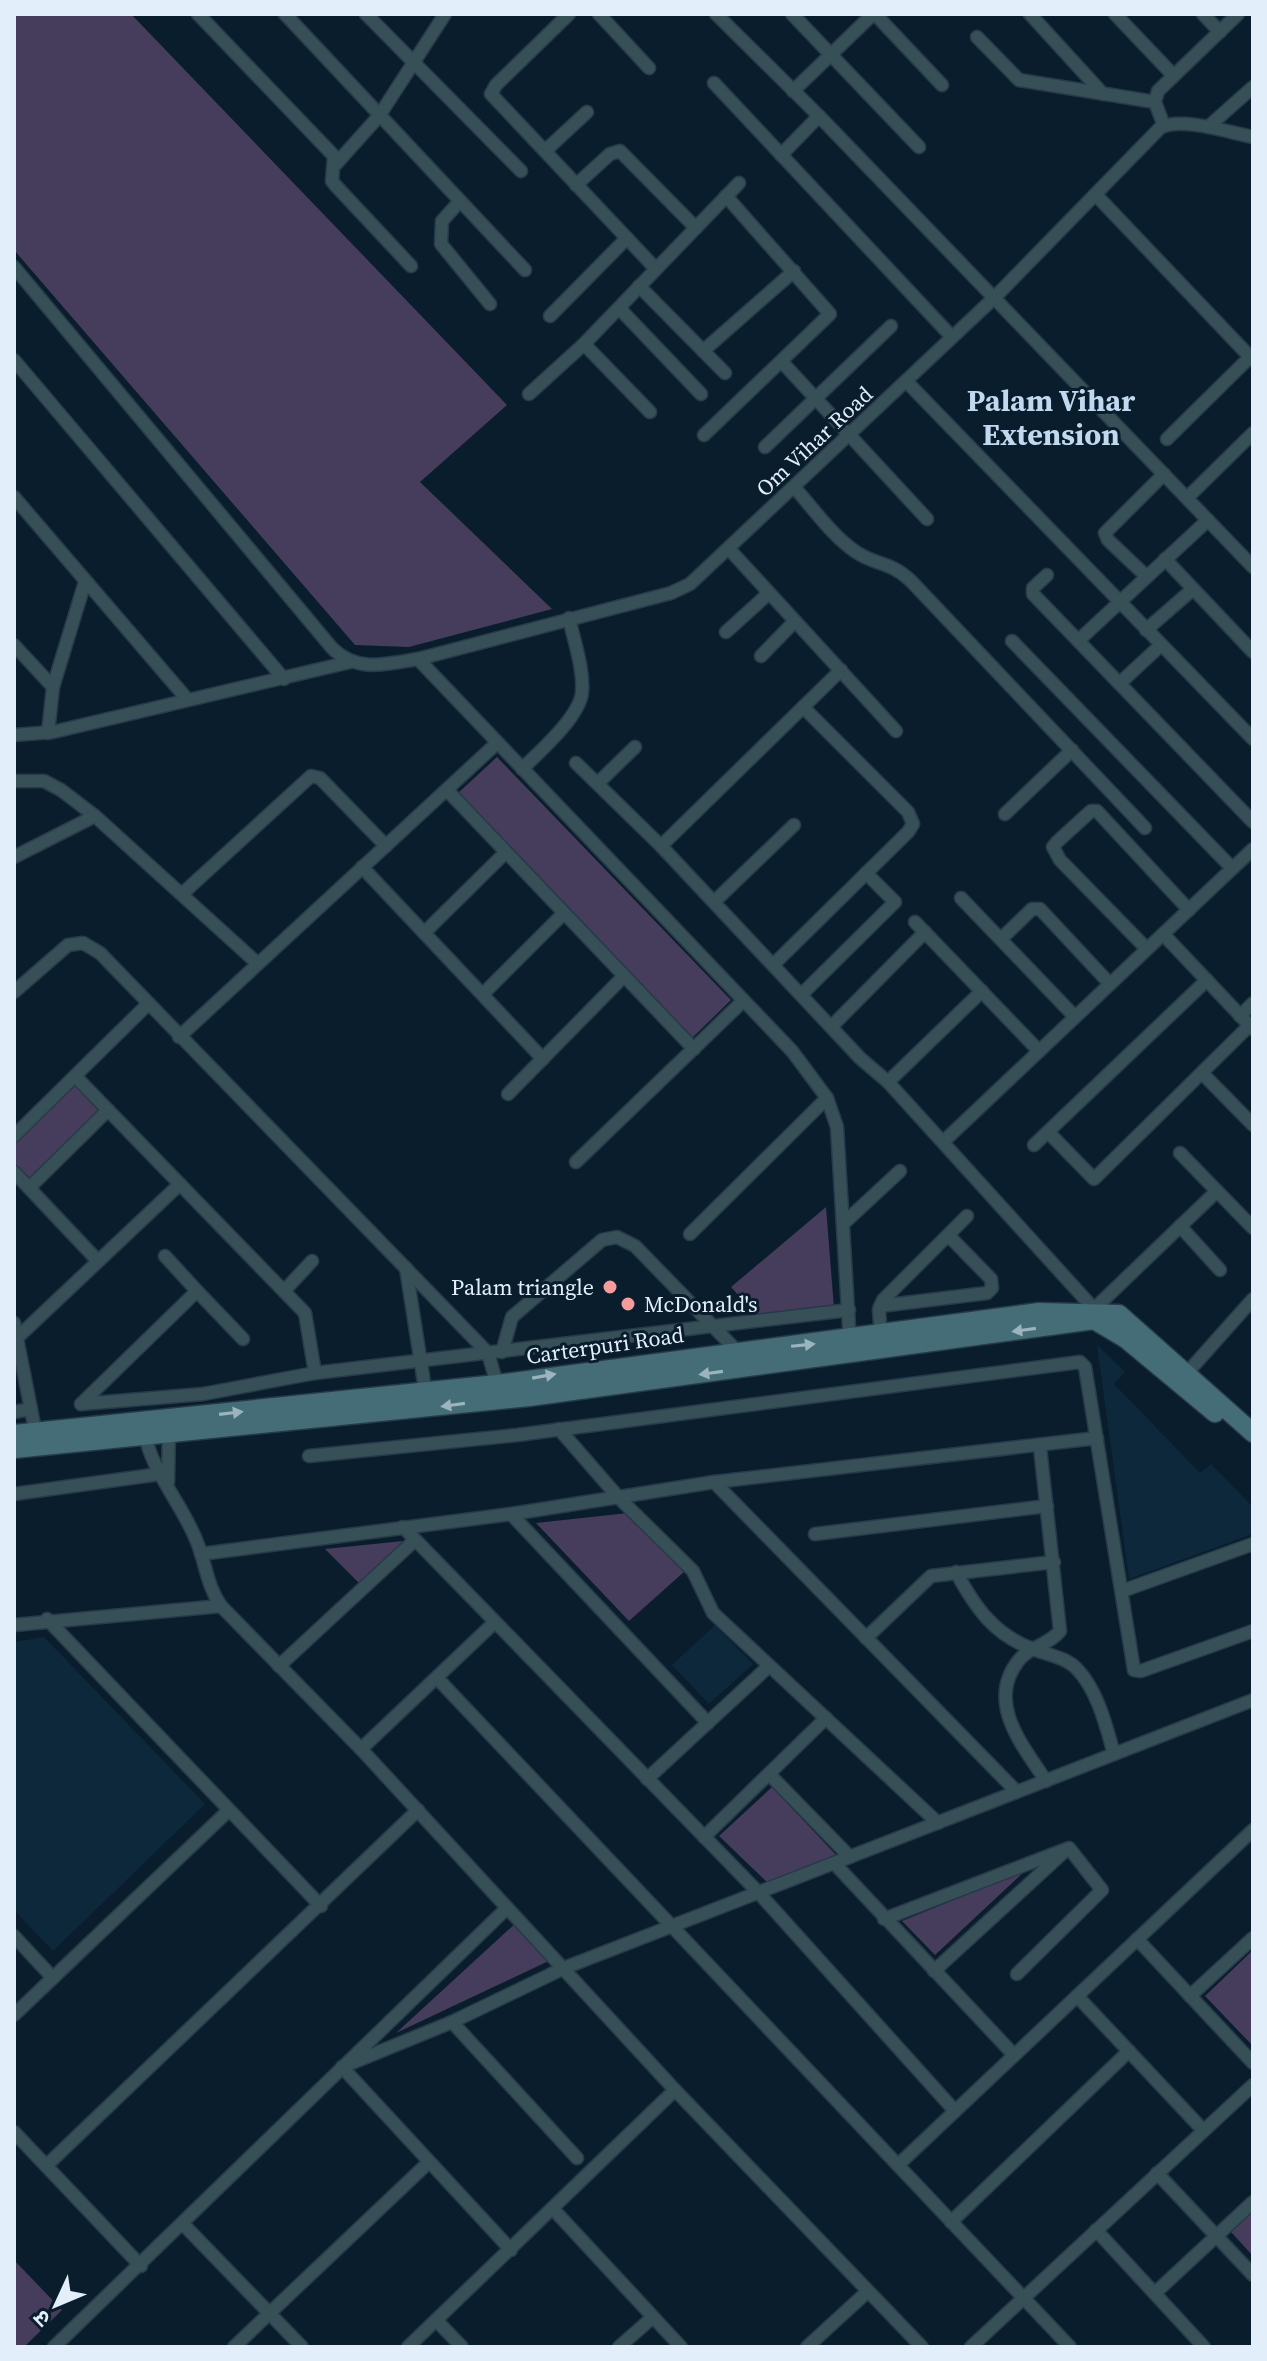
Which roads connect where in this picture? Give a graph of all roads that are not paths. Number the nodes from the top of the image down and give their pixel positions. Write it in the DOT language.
graph roads {
  1 [pos="198,14"];
  2 [pos="285,14"];
  3 [pos="366,14"];
  4 [pos="445,14"];
  5 [pos="569,14"];
  6 [pos="599,14"];
  7 [pos="716,14"];
  8 [pos="792,14"];
  9 [pos="874,14"];
  10 [pos="1030,14"];
  11 [pos="1115,14"];
  12 [pos="1203,14"];
  13 [pos="1238,14"];
  14 [pos="1220,32"];
  15 [pos="977,37"];
  16 [pos="832,55"];
  17 [pos="414,63"];
  18 [pos="649,68"];
  19 [pos="1173,75"];
  20 [pos="714,83"];
  21 [pos="942,85"];
  22 [pos="1253,87"];
  23 [pos="793,91"];
  24 [pos="1103,94"];
  25 [pos="1155,102"];
  26 [pos="587,112"];
  27 [pos="379,116"];
  28 [pos="819,116"];
  29 [pos="1164,126"];
  30 [pos="1208,127"];
  31 [pos="1253,137"];
  32 [pos="919,147"];
  33 [pos="545,151"];
  34 [pos="781,155"];
  35 [pos="336,164"];
  36 [pos="521,171"];
  37 [pos="739,183"];
  38 [pos="576,185"];
  39 [pos="1096,195"];
  40 [pos="726,196"];
  41 [pos="460,201"];
  42 [pos="696,228"];
  43 [pos="627,238"];
  44 [pos="411,266"];
  45 [pos="14,267"];
  46 [pos="656,269"];
  47 [pos="525,270"];
  48 [pos="794,271"];
  49 [pos="639,286"];
  50 [pos="995,297"];
  51 [pos="490,304"];
  52 [pos="619,308"];
  53 [pos="550,316"];
  54 [pos="891,326"];
  55 [pos="952,337"];
  56 [pos="584,344"];
  57 [pos="703,351"];
  58 [pos="1251,359"];
  59 [pos="14,360"];
  60 [pos="782,362"];
  61 [pos="725,373"];
  62 [pos="906,381"];
  63 [pos="529,394"];
  64 [pos="701,394"];
  65 [pos="816,398"];
  66 [pos="650,412"];
  67 [pos="1253,433"];
  68 [pos="704,435"];
  69 [pos="849,435"];
  70 [pos="1167,439"];
  71 [pos="765,447"];
  72 [pos="1164,474"];
  73 [pos="794,487"];
  74 [pos="14,497"];
  75 [pos="1187,498"];
  76 [pos="927,519"];
  77 [pos="1208,520"];
  78 [pos="729,549"];
  79 [pos="1165,559"];
  80 [pos="1253,567"];
  81 [pos="1047,575"];
  82 [pos="1146,576"];
  83 [pos="85,582"];
  84 [pos="1193,589"];
  85 [pos="769,593"];
  86 [pos="1118,601"];
  87 [pos="569,618"];
  88 [pos="795,621"];
  89 [pos="1146,630"];
  90 [pos="726,632"];
  91 [pos="1079,640"];
  92 [pos="1012,641"];
  93 [pos="14,645"];
  94 [pos="1161,645"];
  95 [pos="1253,652"];
  96 [pos="761,656"];
  97 [pos="418,659"];
  98 [pos="350,662"];
  99 [pos="841,670"];
  100 [pos="284,679"];
  101 [pos="1120,683"];
  102 [pos="53,687"];
  103 [pos="187,699"];
  104 [pos="803,707"];
  105 [pos="896,731"];
  106 [pos="48,733"];
  107 [pos="14,735"];
  108 [pos="1253,739"];
  109 [pos="497,743"];
  110 [pos="635,747"];
  111 [pos="1072,750"];
  112 [pos="576,763"];
  113 [pos="522,769"];
  114 [pos="14,781"];
  115 [pos="598,783"];
  116 [pos="447,790"];
  117 [pos="1005,814"];
  118 [pos="95,816"];
  119 [pos="1253,822"];
  120 [pos="794,825"];
  121 [pos="1145,828"];
  122 [pos="386,846"];
  123 [pos="661,846"];
  124 [pos="1253,849"];
  125 [pos="506,852"];
  126 [pos="14,857"];
  127 [pos="362,867"];
  128 [pos="1232,868"];
  129 [pos="866,873"];
  130 [pos="182,894"];
  131 [pos="961,898"];
  132 [pos="714,902"];
  133 [pos="1189,910"];
  134 [pos="564,913"];
  135 [pos="915,922"];
  136 [pos="925,932"];
  137 [pos="424,933"];
  138 [pos="1163,934"];
  139 [pos="1001,939"];
  140 [pos="1147,949"];
  141 [pos="257,963"];
  142 [pos="773,965"];
  143 [pos="624,976"];
  144 [pos="1207,980"];
  145 [pos="1110,984"];
  146 [pos="982,991"];
  147 [pos="14,992"];
  148 [pos="483,994"];
  149 [pos="801,995"];
  150 [pos="742,1002"];
  151 [pos="1253,1003"];
  152 [pos="148,1004"];
  153 [pos="1075,1017"];
  154 [pos="1247,1024"];
  155 [pos="831,1027"];
  156 [pos="179,1037"];
  157 [pos="694,1049"];
  158 [pos="1039,1051"];
  159 [pos="543,1059"];
  160 [pos="1202,1073"];
  161 [pos="75,1076"];
  162 [pos="888,1082"];
  163 [pos="508,1094"];
  164 [pos="827,1098"];
  165 [pos="108,1110"];
  166 [pos="1253,1125"];
  167 [pos="1048,1132"];
  168 [pos="14,1136"];
  169 [pos="943,1142"];
  170 [pos="1034,1145"];
  171 [pos="1180,1153"];
  172 [pos="576,1162"];
  173 [pos="900,1171"];
  174 [pos="14,1172"];
  175 [pos="180,1184"];
  176 [pos="29,1188"];
  177 [pos="1217,1191"];
  178 [pos="967,1216"];
  179 [pos="844,1223"];
  180 [pos="1180,1226"];
  181 [pos="1253,1228"];
  182 [pos="690,1234"];
  183 [pos="948,1235"];
  184 [pos="165,1256"];
  185 [pos="98,1261"];
  186 [pos="312,1261"];
  187 [pos="406,1268"];
  188 [pos="1220,1270"];
  189 [pos="197,1291"];
  190 [pos="284,1291"];
  191 [pos="1253,1299"];
  192 [pos="880,1306"];
  193 [pos="849,1310"];
  194 [pos="1094,1314"];
  195 [pos="14,1323"];
  196 [pos="715,1326"];
  197 [pos="18,1337"];
  198 [pos="243,1339"];
  199 [pos="882,1342"];
  200 [pos="850,1347"];
  201 [pos="502,1352"];
  202 [pos="738,1352"];
  203 [pos="488,1353"];
  204 [pos="420,1360"];
  205 [pos="315,1373"];
  206 [pos="1185,1381"];
  207 [pos="497,1384"];
  208 [pos="425,1389"];
  209 [pos="81,1404"];
  210 [pos="31,1409"];
  211 [pos="14,1412"];
  212 [pos="170,1427"];
  213 [pos="84,1429"];
  214 [pos="559,1429"];
  215 [pos="35,1430"];
  216 [pos="145,1430"];
  217 [pos="1253,1433"];
  218 [pos="14,1434"];
  219 [pos="1097,1438"];
  220 [pos="1253,1446"];
  221 [pos="1040,1447"];
  222 [pos="14,1449"];
  223 [pos="309,1456"];
  224 [pos="164,1478"];
  225 [pos="714,1482"];
  226 [pos="14,1494"];
  227 [pos="619,1498"];
  228 [pos="1047,1506"];
  229 [pos="511,1514"];
  230 [pos="403,1527"];
  231 [pos="815,1534"];
  232 [pos="415,1540"];
  233 [pos="1253,1544"];
  234 [pos="201,1554"];
  235 [pos="1054,1562"];
  236 [pos="956,1572"];
  237 [pos="1122,1591"];
  238 [pos="221,1606"];
  239 [pos="47,1619"];
  240 [pos="495,1622"];
  241 [pos="14,1625"];
  242 [pos="1253,1631"];
  243 [pos="866,1638"];
  244 [pos="1032,1649"];
  245 [pos="279,1666"];
  246 [pos="768,1667"];
  247 [pos="437,1678"];
  248 [pos="1253,1700"];
  249 [pos="826,1718"];
  250 [pos="708,1723"];
  251 [pos="361,1749"];
  252 [pos="1114,1754"];
  253 [pos="770,1775"];
  254 [pos="647,1779"];
  255 [pos="1046,1781"];
  256 [pos="1017,1792"];
  257 [pos="418,1810"];
  258 [pos="228,1811"];
  259 [pos="938,1823"];
  260 [pos="1252,1834"];
  261 [pos="704,1837"];
  262 [pos="1069,1848"];
  263 [pos="850,1857"];
  264 [pos="834,1863"];
  265 [pos="758,1892"];
  266 [pos="321,1906"];
  267 [pos="506,1909"];
  268 [pos="884,1919"];
  269 [pos="673,1926"];
  270 [pos="14,1936"];
  271 [pos="1253,1938"];
  272 [pos="1137,1939"];
  273 [pos="564,1968"];
  274 [pos="934,1971"];
  275 [pos="1017,1974"];
  276 [pos="53,1978"];
  277 [pos="1077,1996"];
  278 [pos="1190,1996"];
  279 [pos="14,2015"];
  280 [pos="452,2022"];
  281 [pos="1129,2051"];
  282 [pos="1014,2055"];
  283 [pos="1253,2063"];
  284 [pos="342,2067"];
  285 [pos="1252,2089"];
  286 [pos="675,2090"];
  287 [pos="955,2111"];
  288 [pos="1203,2130"];
  289 [pos="14,2132"];
  290 [pos="577,2158"];
  291 [pos="429,2162"];
  292 [pos="898,2165"];
  293 [pos="46,2166"];
  294 [pos="1157,2173"];
  295 [pos="1253,2202"];
  296 [pos="554,2210"];
  297 [pos="951,2222"];
  298 [pos="183,2224"];
  299 [pos="1096,2230"];
  300 [pos="1217,2236"];
  301 [pos="511,2250"];
  302 [pos="141,2266"];
  303 [pos="1253,2275"];
  304 [pos="867,2292"];
  305 [pos="1155,2293"];
  306 [pos="1024,2298"];
  307 [pos="269,2314"];
  308 [pos="653,2317"];
  309 [pos="436,2320"];
  310 [pos="54,2347"];
  311 [pos="234,2347"];
  312 [pos="302,2347"];
  313 [pos="408,2347"];
  314 [pos="462,2347"];
  315 [pos="619,2347"];
  316 [pos="681,2347"];
  317 [pos="807,2347"];
  318 [pos="922,2347"];
  319 [pos="971,2347"];
  320 [pos="1070,2347"];
  321 [pos="1204,2347"];
  1 -- 35 [label="street"];
  2 -- 27 [label="street"];
  3 -- 17 [label="street"];
  4 -- 17 [label="street"];
  5 -- 33 [label="street"];
  6 -- 18 [label="street"];
  7 -- 23 [label="street"];
  8 -- 16 [label="street"];
  9 -- 16 [label="street"];
  9 -- 21 [label="street"];
  10 -- 24 [label="street"];
  11 -- 19 [label="street"];
  12 -- 14 [label="street"];
  13 -- 14 [label="street"];
  14 -- 19 [label="street"];
  15 -- 24 [label="street"];
  16 -- 23 [label="street"];
  16 -- 32 [label="street"];
  17 -- 27 [label="street"];
  17 -- 36 [label="street"];
  19 -- 25 [label="street"];
  20 -- 34 [label="street"];
  22 -- 30 [label="street"];
  23 -- 28 [label="street"];
  24 -- 25 [label="street"];
  25 -- 29 [label="street"];
  26 -- 33 [label="street"];
  27 -- 35 [label="street"];
  27 -- 41 [label="street"];
  28 -- 34 [label="street"];
  28 -- 50 [label="street"];
  29 -- 30 [label="street"];
  29 -- 39 [label="street, Om Vihar Road"];
  30 -- 31 [label="street"];
  33 -- 38 [label="street"];
  34 -- 55 [label="street"];
  35 -- 44 [label="street"];
  37 -- 40 [label="street"];
  38 -- 42 [label="street"];
  38 -- 43 [label="street"];
  39 -- 50 [label="street, Om Vihar Road"];
  39 -- 58 [label="street"];
  40 -- 42 [label="street"];
  40 -- 48 [label="street"];
  41 -- 47 [label="street"];
  41 -- 51 [label="street"];
  42 -- 46 [label="street"];
  43 -- 46 [label="street"];
  43 -- 53 [label="street"];
  45 -- 98 [label="street"];
  46 -- 49 [label="street"];
  48 -- 57 [label="street"];
  48 -- 60 [label="street"];
  49 -- 52 [label="street"];
  49 -- 57 [label="street"];
  50 -- 55 [label="street, Om Vihar Road"];
  50 -- 72 [label="street"];
  52 -- 56 [label="street"];
  52 -- 64 [label="street"];
  54 -- 65 [label="street"];
  55 -- 62 [label="street, Om Vihar Road"];
  56 -- 63 [label="street"];
  56 -- 66 [label="street"];
  57 -- 61 [label="street"];
  58 -- 70 [label="street"];
  59 -- 100 [label="street"];
  60 -- 65 [label="street"];
  60 -- 68 [label="street"];
  62 -- 69 [label="street, Om Vihar Road"];
  62 -- 86 [label="street"];
  65 -- 69 [label="street"];
  65 -- 71 [label="street"];
  67 -- 75 [label="street"];
  69 -- 73 [label="street, Om Vihar Road"];
  69 -- 76 [label="street"];
  72 -- 75 [label="street"];
  72 -- 82 [label="street"];
  73 -- 78 [label="street, Om Vihar Road"];
  73 -- 111 [label="street"];
  74 -- 83 [label="street"];
  75 -- 77 [label="street"];
  77 -- 79 [label="street"];
  77 -- 80 [label="street"];
  78 -- 85 [label="street"];
  78 -- 87 [label="street, Om Vihar Road"];
  79 -- 82 [label="street"];
  79 -- 84 [label="street"];
  81 -- 91 [label="street"];
  82 -- 86 [label="street"];
  83 -- 102 [label="street"];
  83 -- 103 [label="street"];
  84 -- 89 [label="street"];
  84 -- 95 [label="street"];
  85 -- 88 [label="street"];
  85 -- 90 [label="street"];
  86 -- 89 [label="street"];
  86 -- 91 [label="street"];
  87 -- 97 [label="street, Om Vihar Road"];
  87 -- 113 [label="street"];
  88 -- 96 [label="street"];
  88 -- 99 [label="street"];
  89 -- 94 [label="street"];
  91 -- 101 [label="street"];
  92 -- 128 [label="street"];
  93 -- 102 [label="street"];
  94 -- 101 [label="street"];
  94 -- 108 [label="street"];
  97 -- 98 [label="street, Om Vihar Road"];
  97 -- 109 [label="street"];
  98 -- 100 [label="street, Om Vihar Road"];
  99 -- 104 [label="street"];
  99 -- 105 [label="street"];
  100 -- 103 [label="street, Om Vihar Road"];
  101 -- 119 [label="street"];
  102 -- 106 [label="street"];
  103 -- 106 [label="street, Om Vihar Road"];
  104 -- 123 [label="street"];
  104 -- 129 [label="street"];
  106 -- 107 [label="street, Om Vihar Road"];
  109 -- 113 [label="street"];
  109 -- 116 [label="street"];
  110 -- 115 [label="street"];
  111 -- 117 [label="street"];
  111 -- 121 [label="street"];
  112 -- 115 [label="street"];
  113 -- 150 [label="street"];
  114 -- 118 [label="street"];
  115 -- 123 [label="street"];
  116 -- 122 [label="street"];
  116 -- 125 [label="street"];
  118 -- 126 [label="street"];
  118 -- 130 [label="street"];
  120 -- 132 [label="street"];
  122 -- 127 [label="street"];
  122 -- 130 [label="street"];
  123 -- 132 [label="street"];
  124 -- 128 [label="street"];
  125 -- 134 [label="street"];
  125 -- 137 [label="street"];
  127 -- 137 [label="street"];
  127 -- 141 [label="street"];
  128 -- 133 [label="street"];
  129 -- 142 [label="street"];
  129 -- 149 [label="street"];
  130 -- 141 [label="street"];
  131 -- 139 [label="street"];
  132 -- 142 [label="street"];
  133 -- 138 [label="street"];
  133 -- 140 [label="street"];
  134 -- 143 [label="street"];
  134 -- 148 [label="street"];
  135 -- 136 [label="street"];
  136 -- 146 [label="street"];
  136 -- 155 [label="street"];
  137 -- 148 [label="street"];
  138 -- 140 [label="street"];
  138 -- 144 [label="street"];
  139 -- 145 [label="street"];
  139 -- 153 [label="street"];
  140 -- 145 [label="street"];
  141 -- 156 [label="street"];
  142 -- 149 [label="street"];
  143 -- 157 [label="street"];
  143 -- 159 [label="street"];
  144 -- 154 [label="street"];
  144 -- 167 [label="street"];
  145 -- 153 [label="street"];
  146 -- 158 [label="street"];
  146 -- 162 [label="street"];
  147 -- 152 [label="street"];
  148 -- 159 [label="street"];
  149 -- 155 [label="street"];
  150 -- 157 [label="street"];
  150 -- 164 [label="street"];
  151 -- 154 [label="street"];
  152 -- 156 [label="street"];
  152 -- 161 [label="street"];
  153 -- 158 [label="street"];
  154 -- 160 [label="street"];
  155 -- 162 [label="street"];
  156 -- 187 [label="street"];
  157 -- 172 [label="street"];
  158 -- 169 [label="street"];
  159 -- 163 [label="street"];
  160 -- 166 [label="street"];
  160 -- 167 [label="street"];
  161 -- 165 [label="street"];
  161 -- 168 [label="street"];
  162 -- 169 [label="street"];
  164 -- 179 [label="street"];
  164 -- 182 [label="street"];
  165 -- 175 [label="street"];
  165 -- 176 [label="street"];
  167 -- 170 [label="street"];
  169 -- 194 [label="street"];
  171 -- 177 [label="street"];
  173 -- 179 [label="street"];
  174 -- 176 [label="street"];
  175 -- 185 [label="street"];
  175 -- 190 [label="street"];
  176 -- 185 [label="street"];
  177 -- 180 [label="street"];
  177 -- 181 [label="street"];
  178 -- 183 [label="street"];
  179 -- 193 [label="street"];
  180 -- 188 [label="street"];
  180 -- 194 [label="street"];
  183 -- 192 [label="street"];
  183 -- 192 [label="street"];
  184 -- 189 [label="street"];
  185 -- 197 [label="street"];
  186 -- 190 [label="street"];
  187 -- 203 [label="street"];
  187 -- 204 [label="street"];
  189 -- 198 [label="street"];
  189 -- 209 [label="street"];
  190 -- 205 [label="street"];
  191 -- 206 [label="street"];
  192 -- 199 [label="street"];
  193 -- 196 [label="street"];
  193 -- 200 [label="street"];
  194 -- 199 [label="main road, Carterpuri Road"];
  194 -- 206 [label="main road"];
  195 -- 197 [label="street"];
  196 -- 201 [label="street"];
  196 -- 201 [label="street"];
  196 -- 202 [label="street"];
  197 -- 210 [label="street"];
  199 -- 200 [label="main road, Carterpuri Road"];
  202 -- 200 [label="main road, Carterpuri Road, one-way"];
  200 -- 212 [label="main road, Carterpuri Road, one-way"];
  201 -- 203 [label="street"];
  207 -- 202 [label="main road, Carterpuri Road, one-way"];
  203 -- 204 [label="street"];
  203 -- 207 [label="street"];
  204 -- 205 [label="street"];
  204 -- 208 [label="street"];
  205 -- 209 [label="street"];
  206 -- 217 [label="main road"];
  206 -- 220 [label="main road"];
  207 -- 208 [label="main road, Carterpuri Road"];
  212 -- 208 [label="main road, Carterpuri Road, one-way"];
  209 -- 213 [label="street"];
  210 -- 211 [label="street"];
  210 -- 215 [label="street"];
  212 -- 216 [label="main road, Carterpuri Road"];
  212 -- 224 [label="street"];
  213 -- 215 [label="main road, Carterpuri Road"];
  213 -- 216 [label="main road, Carterpuri Road"];
  214 -- 219 [label="street"];
  214 -- 223 [label="street"];
  214 -- 227 [label="street"];
  215 -- 218 [label="main road, Carterpuri Road"];
  216 -- 222 [label="main road, Carterpuri Road"];
  216 -- 224 [label="street"];
  219 -- 221 [label="street"];
  219 -- 237 [label="street"];
  221 -- 225 [label="street"];
  221 -- 228 [label="street"];
  224 -- 226 [label="street"];
  224 -- 234 [label="street"];
  225 -- 227 [label="street"];
  225 -- 243 [label="street"];
  227 -- 229 [label="street"];
  227 -- 246 [label="street"];
  228 -- 231 [label="street"];
  228 -- 235 [label="street"];
  229 -- 230 [label="street"];
  229 -- 250 [label="street"];
  230 -- 232 [label="street"];
  230 -- 234 [label="street"];
  232 -- 240 [label="street"];
  232 -- 245 [label="street"];
  233 -- 237 [label="street"];
  234 -- 238 [label="street"];
  235 -- 236 [label="street"];
  235 -- 244 [label="street"];
  236 -- 243 [label="street"];
  236 -- 244 [label="street"];
  237 -- 242 [label="street"];
  238 -- 239 [label="street"];
  238 -- 245 [label="street"];
  239 -- 241 [label="street"];
  239 -- 258 [label="street"];
  240 -- 247 [label="street"];
  240 -- 254 [label="street"];
  243 -- 256 [label="street"];
  244 -- 252 [label="street"];
  244 -- 255 [label="street"];
  245 -- 251 [label="street"];
  246 -- 249 [label="street"];
  246 -- 250 [label="street"];
  247 -- 251 [label="street"];
  247 -- 269 [label="street"];
  248 -- 252 [label="street"];
  249 -- 253 [label="street"];
  249 -- 259 [label="street"];
  250 -- 254 [label="street"];
  251 -- 257 [label="street"];
  252 -- 255 [label="street"];
  253 -- 261 [label="street"];
  253 -- 263 [label="street"];
  254 -- 261 [label="street"];
  255 -- 256 [label="street"];
  256 -- 259 [label="street"];
  257 -- 266 [label="street"];
  257 -- 267 [label="street"];
  258 -- 266 [label="street"];
  258 -- 276 [label="street"];
  259 -- 263 [label="street"];
  260 -- 272 [label="street"];
  261 -- 265 [label="street"];
  262 -- 268 [label="street"];
  262 -- 274 [label="street"];
  262 -- 275 [label="street"];
  263 -- 264 [label="street"];
  264 -- 265 [label="street"];
  264 -- 268 [label="street"];
  265 -- 269 [label="street"];
  265 -- 287 [label="street"];
  266 -- 293 [label="street"];
  267 -- 273 [label="street"];
  267 -- 284 [label="street"];
  268 -- 274 [label="street"];
  269 -- 273 [label="street"];
  269 -- 292 [label="street"];
  270 -- 276 [label="street"];
  271 -- 278 [label="street"];
  272 -- 277 [label="street"];
  272 -- 278 [label="street"];
  273 -- 280 [label="street"];
  273 -- 286 [label="street"];
  274 -- 282 [label="street"];
  276 -- 279 [label="street"];
  277 -- 281 [label="street"];
  277 -- 282 [label="street"];
  278 -- 283 [label="street"];
  280 -- 284 [label="street"];
  280 -- 290 [label="street"];
  281 -- 288 [label="street"];
  281 -- 297 [label="street"];
  282 -- 287 [label="street"];
  284 -- 291 [label="street"];
  284 -- 298 [label="street"];
  285 -- 288 [label="street"];
  286 -- 296 [label="street"];
  286 -- 304 [label="street"];
  287 -- 292 [label="street"];
  288 -- 294 [label="street"];
  289 -- 293 [label="street"];
  291 -- 301 [label="street"];
  291 -- 307 [label="street"];
  292 -- 297 [label="street"];
  293 -- 302 [label="street"];
  294 -- 299 [label="street"];
  294 -- 300 [label="street"];
  295 -- 300 [label="street"];
  296 -- 301 [label="street"];
  296 -- 308 [label="street"];
  297 -- 306 [label="street"];
  298 -- 302 [label="street"];
  298 -- 307 [label="street"];
  299 -- 305 [label="street"];
  299 -- 306 [label="street"];
  300 -- 303 [label="street"];
  300 -- 305 [label="street"];
  301 -- 309 [label="street"];
  302 -- 310 [label="street"];
  304 -- 317 [label="street"];
  304 -- 318 [label="street"];
  305 -- 321 [label="street"];
  306 -- 319 [label="street"];
  306 -- 320 [label="street"];
  307 -- 311 [label="street"];
  307 -- 312 [label="street"];
  308 -- 315 [label="street"];
  308 -- 316 [label="street"];
  309 -- 313 [label="street"];
  309 -- 314 [label="street"];
}
